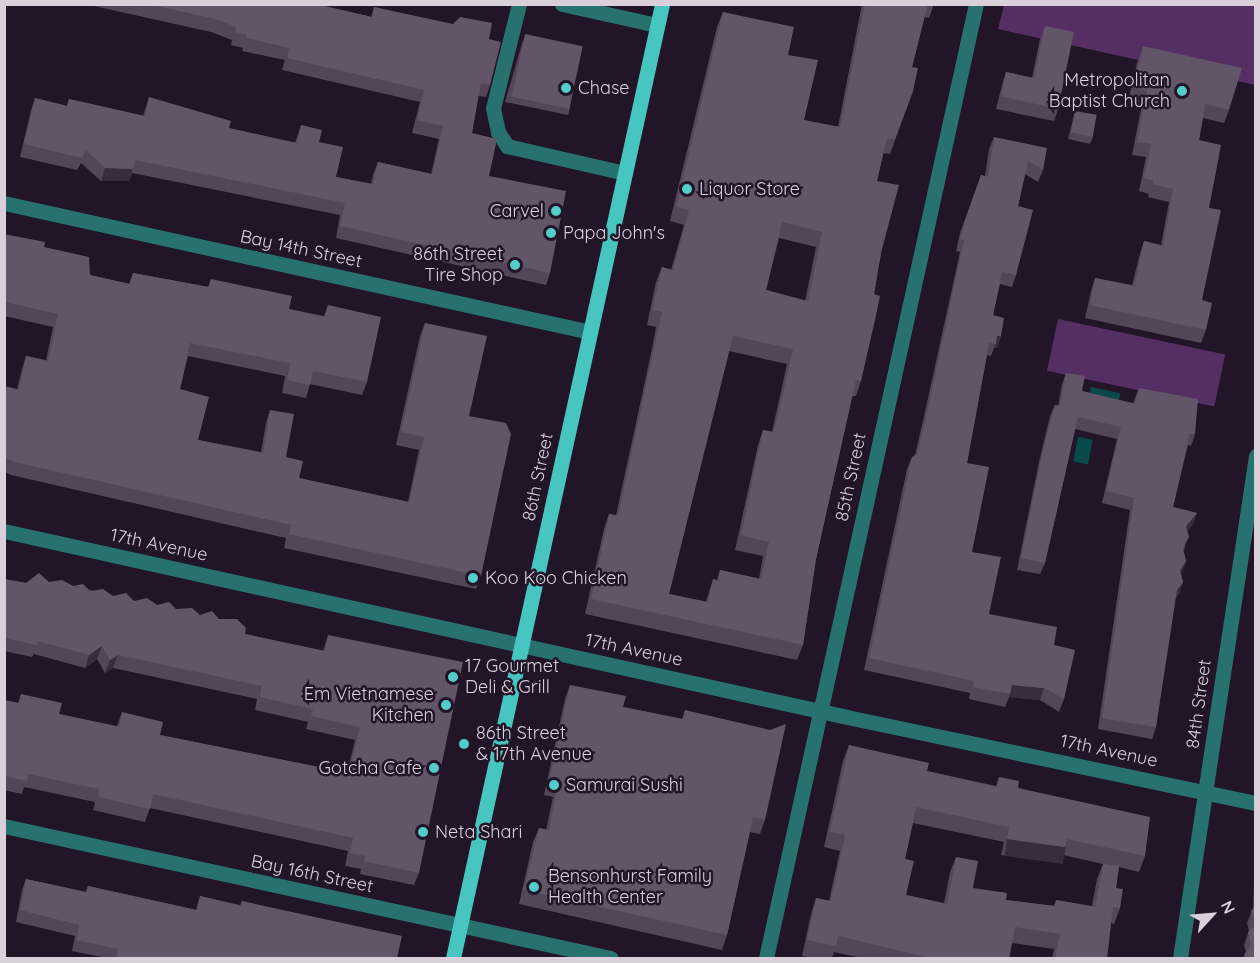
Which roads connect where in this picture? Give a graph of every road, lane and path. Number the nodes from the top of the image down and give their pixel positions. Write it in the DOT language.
graph roads {
  1 [pos="519,4"];
  2 [pos="562,4"];
  3 [pos="662,4"];
  4 [pos="976,4"];
  5 [pos="657,25"];
  6 [pos="625,173"];
  7 [pos="4,203"];
  8 [pos="590,332"];
  9 [pos="1256,456"];
  10 [pos="4,531"];
  11 [pos="521,645"];
  12 [pos="820,711"];
  13 [pos="1206,790"];
  14 [pos="1256,803"];
  15 [pos="4,826"];
  16 [pos="460,927"];
  17 [pos="453,958"];
  18 [pos="611,958"];
  19 [pos="766,958"];
  20 [pos="1180,958"];
  1 -- 6 [label="street"];
  2 -- 5 [label="street"];
  3 -- 5 [label="main road, 86th Street"];
  4 -- 12 [label="street, 85th Street"];
  5 -- 6 [label="main road, 86th Street"];
  6 -- 8 [label="main road, 86th Street"];
  7 -- 8 [label="street, Bay 14th Street"];
  8 -- 11 [label="main road, 86th Street"];
  9 -- 13 [label="street, 84th Street"];
  10 -- 11 [label="street, 17th Avenue"];
  11 -- 12 [label="street, 17th Avenue"];
  11 -- 16 [label="main road, 86th Street"];
  12 -- 13 [label="street, 17th Avenue"];
  12 -- 19 [label="street, 85th Street"];
  13 -- 14 [label="street, 17th Avenue"];
  13 -- 20 [label="street, 84th Street"];
  15 -- 16 [label="street, Bay 16th Street"];
  16 -- 17 [label="main road, 86th Street"];
  16 -- 18 [label="street, Bay 16th Street"];
}
